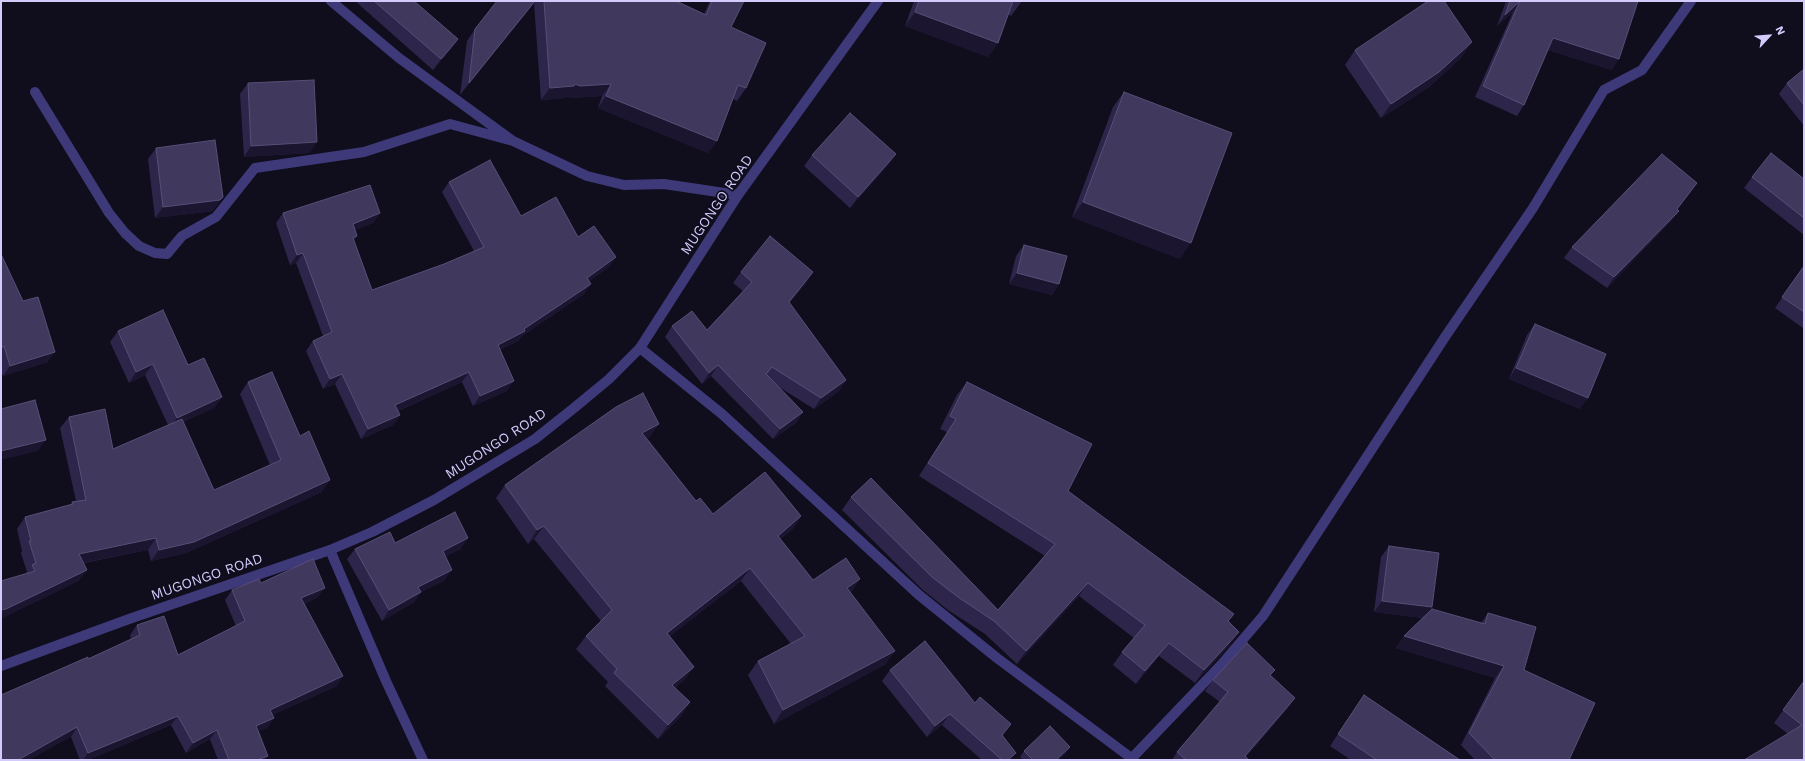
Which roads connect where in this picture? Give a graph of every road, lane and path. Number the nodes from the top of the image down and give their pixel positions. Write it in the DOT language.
graph roads {
  1 [pos="331,1"];
  2 [pos="878,1"];
  3 [pos="1691,1"];
  4 [pos="35,92"];
  5 [pos="513,142"];
  6 [pos="738,195"];
  7 [pos="640,348"];
  8 [pos="330,550"];
  9 [pos="1,666"];
  10 [pos="1133,759"];
  11 [pos="423,760"];
  1 -- 5 [label="street"];
  2 -- 6 [label="street, MUGONGO ROAD"];
  3 -- 10 [label="street"];
  4 -- 5 [label="street"];
  5 -- 6 [label="street"];
  6 -- 7 [label="street, MUGONGO ROAD"];
  7 -- 8 [label="street, MUGONGO ROAD"];
  7 -- 10 [label="street"];
  8 -- 9 [label="street, MUGONGO ROAD"];
  8 -- 11 [label="street"];
}
